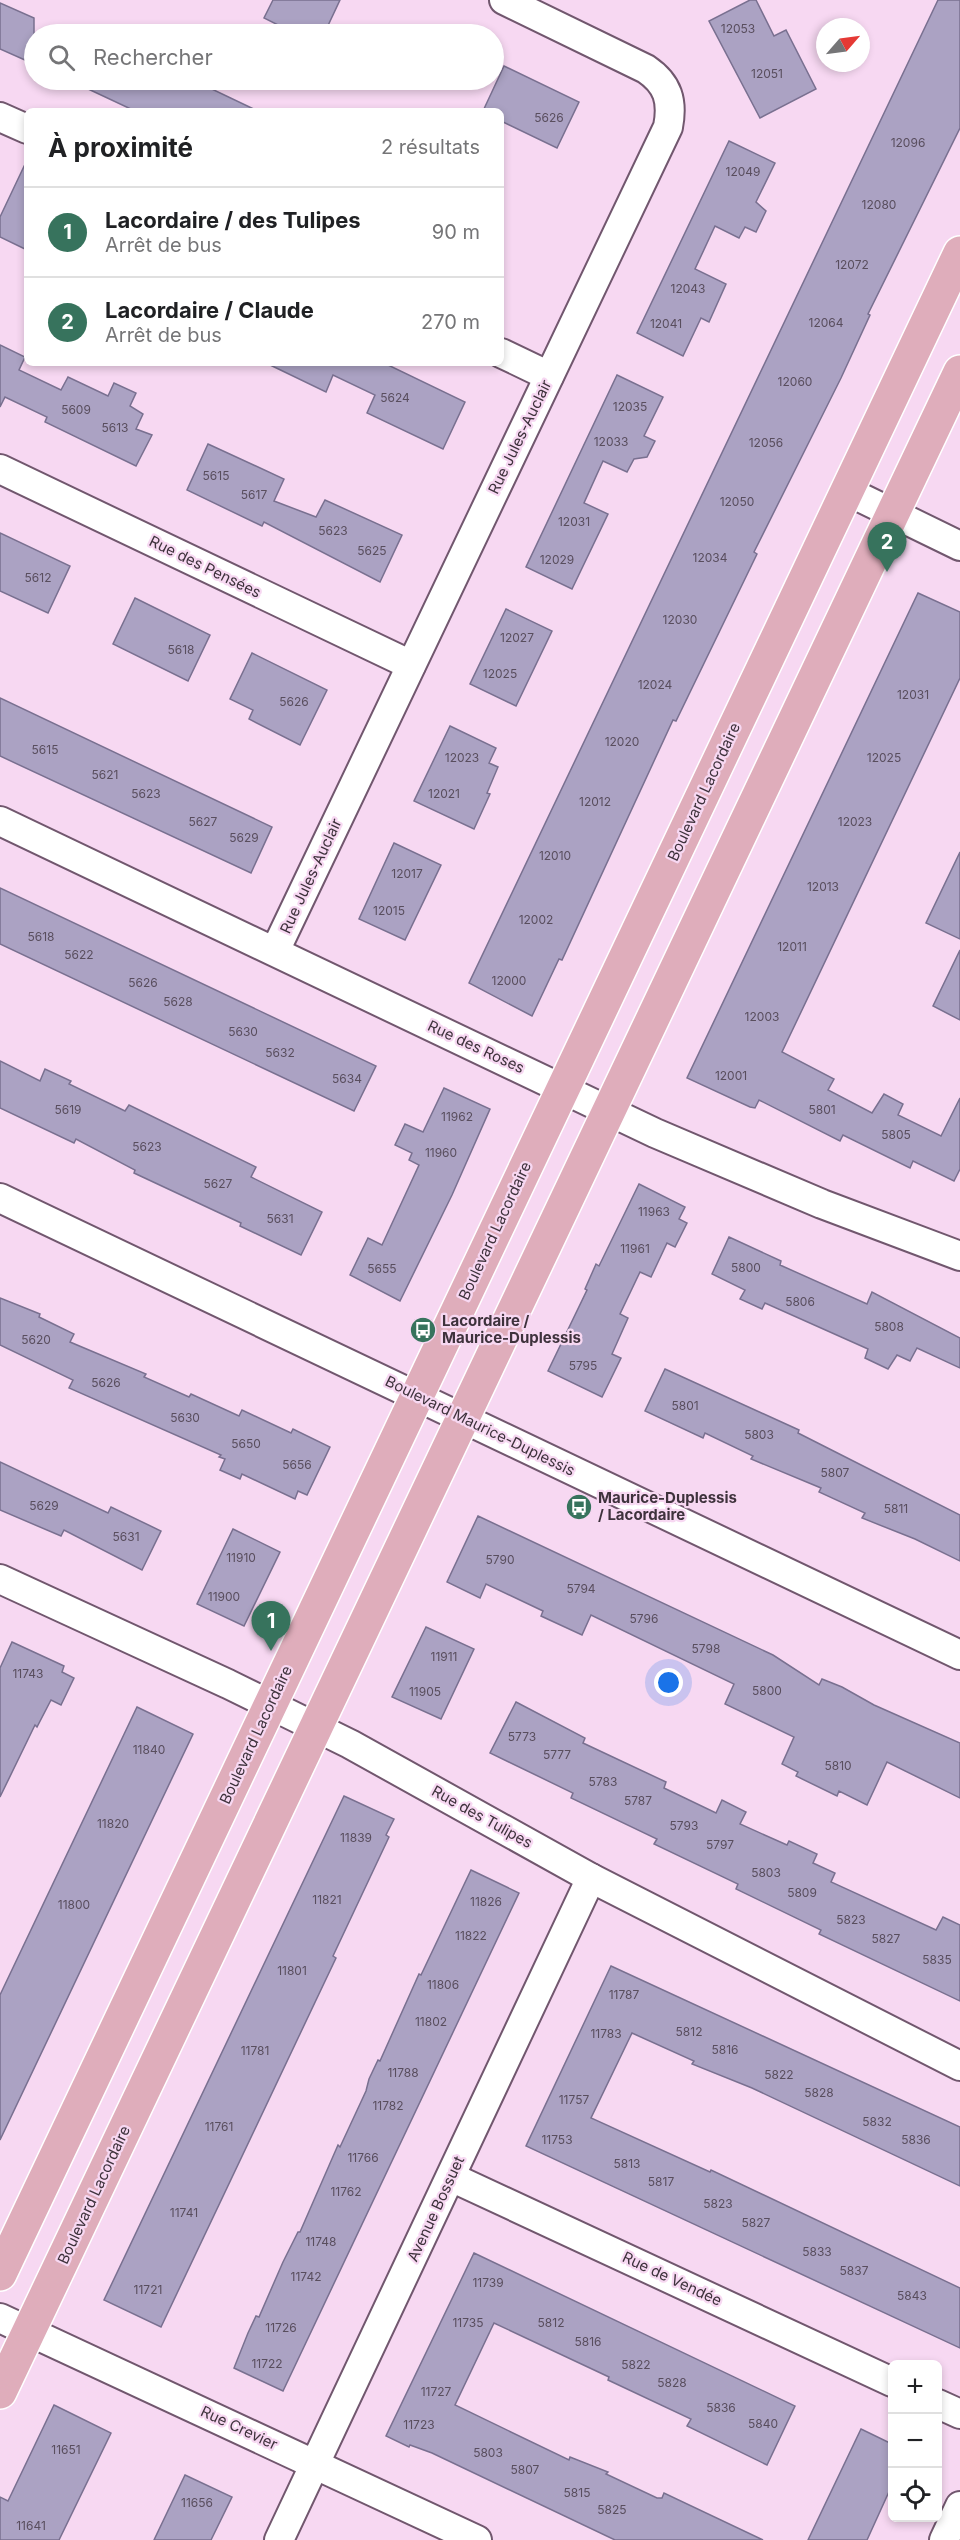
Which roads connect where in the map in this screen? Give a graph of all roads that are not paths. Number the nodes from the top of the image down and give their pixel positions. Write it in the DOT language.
graph roads {
  1 [pos="504,0"];
  2 [pos="0,117"];
  3 [pos="24,128"];
  4 [pos="960,253"];
  5 [pos="504,354"];
  6 [pos="960,372"];
  7 [pos="549,376"];
  8 [pos="0,469"];
  9 [pos="847,491"];
  10 [pos="892,513"];
  11 [pos="960,546"];
  12 [pos="411,665"];
  13 [pos="0,821"];
  14 [pos="275,951"];
  15 [pos="563,1088"];
  16 [pos="610,1111"];
  17 [pos="0,1198"];
  18 [pos="960,1256"];
  19 [pos="418,1396"];
  20 [pos="464,1419"];
  21 [pos="0,1580"];
  22 [pos="960,1655"];
  23 [pos="270,1705"];
  24 [pos="316,1728"];
  25 [pos="591,1878"];
  26 [pos="960,2066"];
  27 [pos="451,2177"];
  28 [pos="0,2274"];
  29 [pos="0,2318"];
  30 [pos="29,2331"];
  31 [pos="888,2380"];
  32 [pos="0,2392"];
  33 [pos="942,2406"];
  34 [pos="960,2414"];
  35 [pos="316,2464"];
  36 [pos="960,2506"];
  37 [pos="279,2540"];
  38 [pos="477,2540"];
  39 [pos="944,2540"];
  1 -- 7 [label="street, Rue Jules-Auclair"];
  2 -- 3 [label="street"];
  4 -- 9 [label="main road, Boulevard Lacordaire"];
  5 -- 7 [label="street"];
  6 -- 10 [label="main road, Boulevard Lacordaire"];
  7 -- 12 [label="street, Rue Jules-Auclair"];
  8 -- 12 [label="street, Rue des Pensées"];
  9 -- 10 [label="street"];
  9 -- 15 [label="main road, Boulevard Lacordaire"];
  10 -- 11 [label="street"];
  10 -- 16 [label="main road, Boulevard Lacordaire"];
  12 -- 14 [label="street, Rue Jules-Auclair"];
  13 -- 14 [label="street, Rue des Roses"];
  14 -- 15 [label="street, Rue des Roses"];
  15 -- 16 [label="street, Rue des Roses"];
  15 -- 19 [label="main road, Boulevard Lacordaire"];
  16 -- 18 [label="street, Rue des Roses"];
  16 -- 20 [label="main road, Boulevard Lacordaire"];
  17 -- 19 [label="street, Boulevard Maurice-Duplessis"];
  19 -- 20 [label="street, Boulevard Maurice-Duplessis"];
  19 -- 23 [label="main road, Boulevard Lacordaire"];
  20 -- 22 [label="street, Boulevard Maurice-Duplessis"];
  20 -- 24 [label="main road, Boulevard Lacordaire"];
  21 -- 23 [label="street, Rue des Tulipes"];
  23 -- 24 [label="street, Rue des Tulipes"];
  23 -- 28 [label="main road, Boulevard Lacordaire"];
  24 -- 25 [label="street, Rue des Tulipes"];
  24 -- 30 [label="main road, Boulevard Lacordaire"];
  25 -- 26 [label="street, Rue des Tulipes"];
  25 -- 27 [label="street, Avenue Bossuet"];
  27 -- 31 [label="street, Rue de Vendée"];
  27 -- 35 [label="street, Avenue Bossuet"];
  29 -- 30 [label="street, Rue Crevier"];
  30 -- 32 [label="main road, Boulevard Lacordaire"];
  30 -- 35 [label="street, Rue Crevier"];
  33 -- 34 [label="street"];
  35 -- 37 [label="street, Avenue Bossuet"];
  35 -- 38 [label="street, Rue Crevier"];
  36 -- 39 [label="street"];
}
